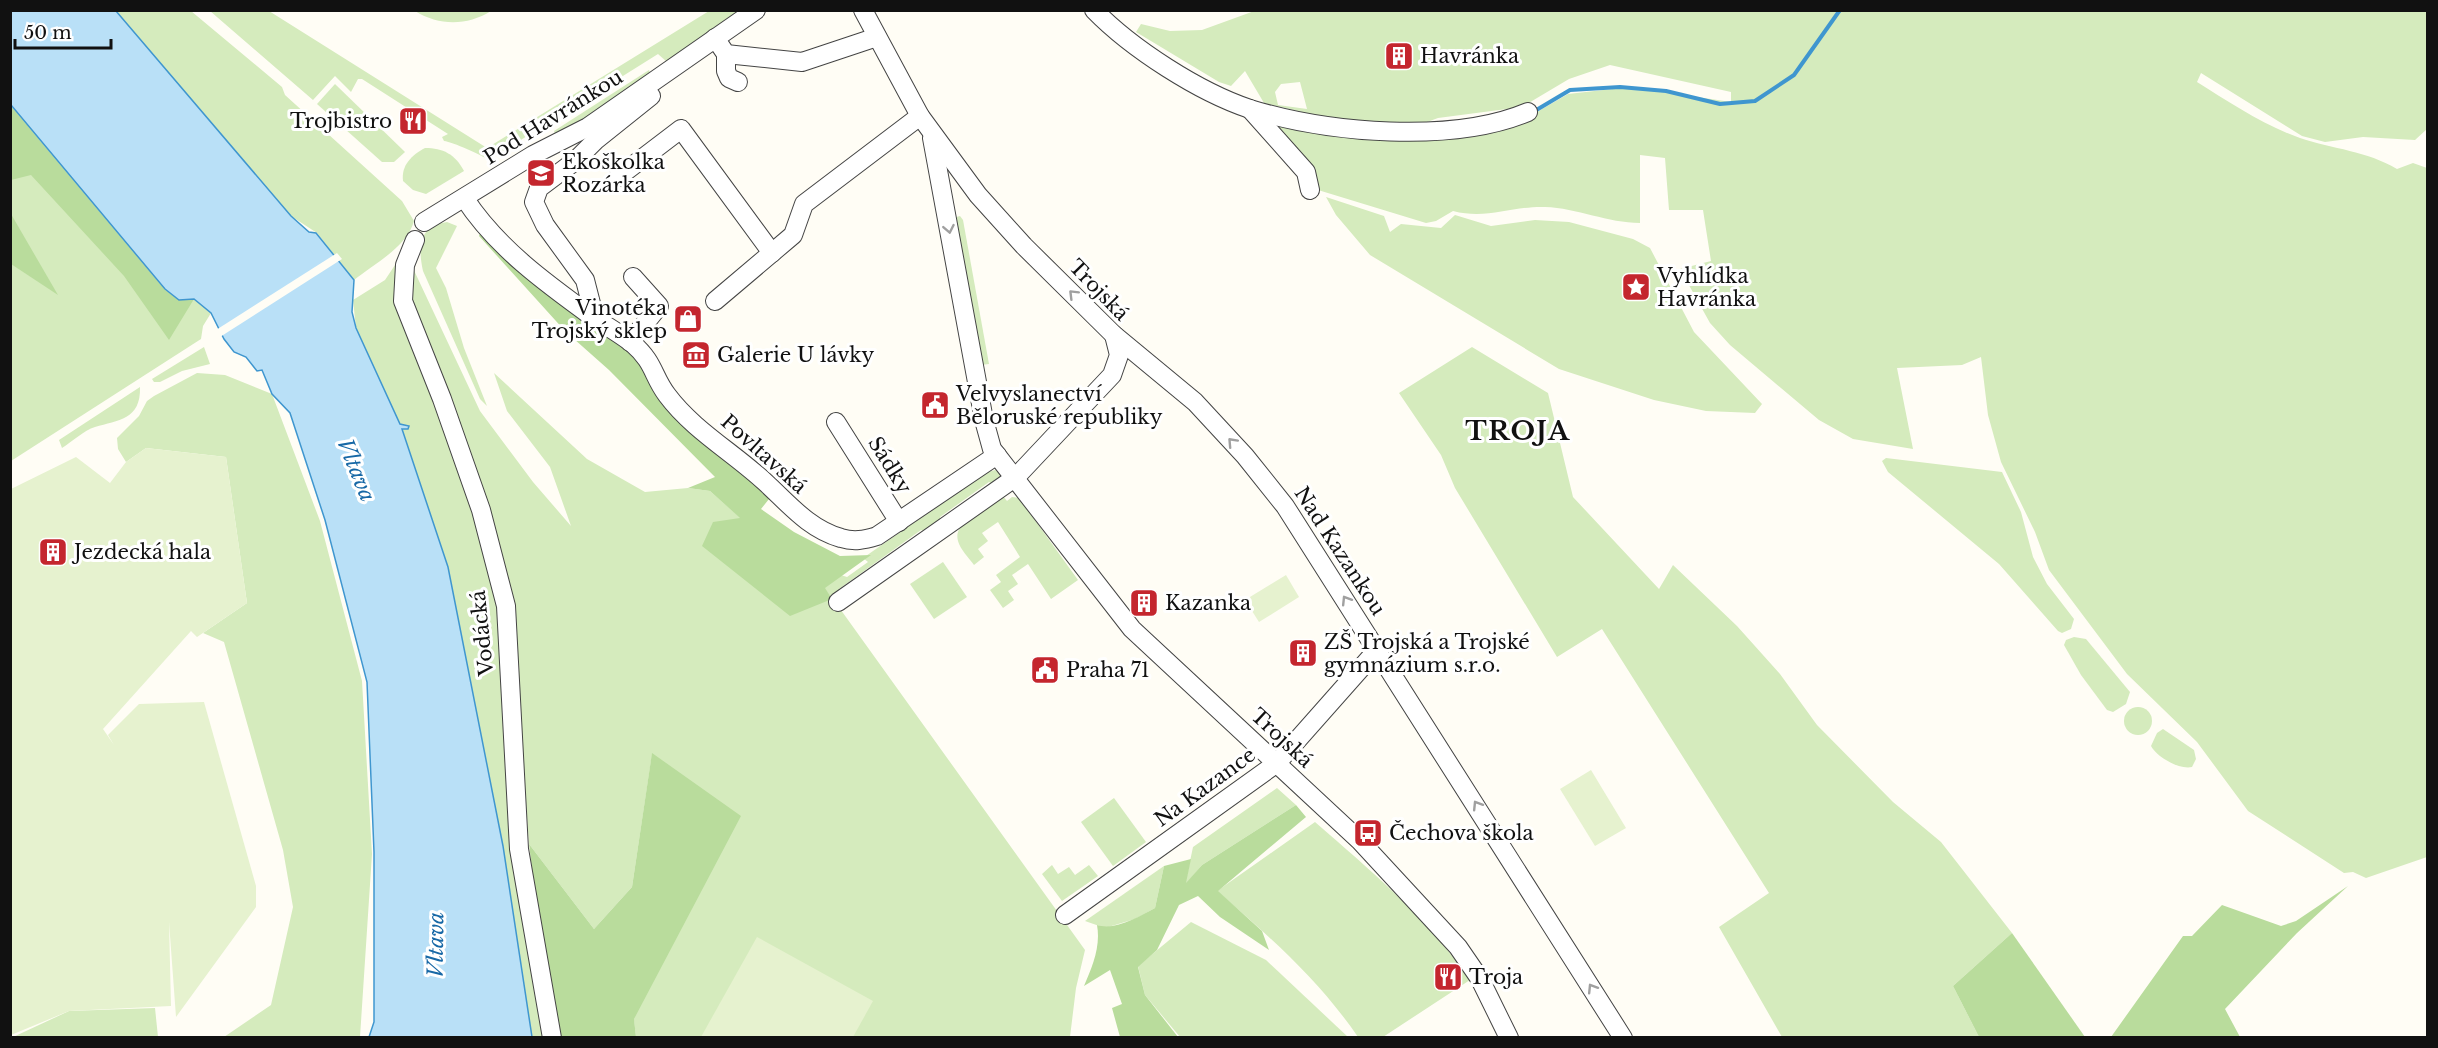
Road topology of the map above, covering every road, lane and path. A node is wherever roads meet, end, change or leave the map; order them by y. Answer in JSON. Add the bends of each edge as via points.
{"nodes":[{"id":1,"x":756,"y":10,"type":"edge"},
{"id":2,"x":862,"y":10,"type":"edge"},
{"id":3,"x":1094,"y":10,"type":"edge"},
{"id":4,"x":877,"y":37,"type":"junction"},
{"id":5,"x":715,"y":38,"type":"junction"},
{"id":6,"x":726,"y":54,"type":"junction"},
{"id":7,"x":664,"y":74,"type":"junction"},
{"id":8,"x":738,"y":82,"type":"dead end"},
{"id":9,"x":1250,"y":109,"type":"junction"},
{"id":10,"x":1528,"y":112,"type":"dead end"},
{"id":11,"x":925,"y":123,"type":"junction"},
{"id":12,"x":618,"y":177,"type":"dead end"},
{"id":13,"x":1310,"y":190,"type":"dead end"},
{"id":14,"x":978,"y":195,"type":"junction"},
{"id":15,"x":465,"y":199,"type":"junction"},
{"id":16,"x":945,"y":202,"type":"junction"},
{"id":17,"x":424,"y":222,"type":"dead end"},
{"id":18,"x":415,"y":240,"type":"dead end"},
{"id":19,"x":772,"y":253,"type":"junction"},
{"id":20,"x":633,"y":277,"type":"dead end"},
{"id":21,"x":715,"y":301,"type":"dead end"},
{"id":22,"x":596,"y":319,"type":"junction"},
{"id":23,"x":1114,"y":335,"type":"junction"},
{"id":24,"x":630,"y":342,"type":"junction"},
{"id":25,"x":836,"y":422,"type":"dead end"},
{"id":26,"x":998,"y":455,"type":"junction"},
{"id":27,"x":1016,"y":477,"type":"junction"},
{"id":28,"x":899,"y":522,"type":"junction"},
{"id":29,"x":838,"y":602,"type":"dead end"},
{"id":30,"x":1377,"y":650,"type":"junction"},
{"id":31,"x":1277,"y":763,"type":"junction"},
{"id":32,"x":1065,"y":915,"type":"dead end"},
{"id":33,"x":552,"y":1038,"type":"edge"},
{"id":34,"x":1509,"y":1038,"type":"edge"},
{"id":35,"x":1623,"y":1038,"type":"edge"}],
"edges":[{"from":1,"to":5,"type":"street","name":"Pod Havránkou"},
{"from":2,"to":4,"type":"street","name":"Trojská"},
{"from":3,"to":9,"type":"street","via":[[1129,44],[1187,79]]},
{"from":4,"to":6,"type":"street","via":[[802,63]]},
{"from":4,"to":11,"type":"street","name":"Trojská"},
{"from":5,"to":6,"type":"street"},
{"from":5,"to":7,"type":"street","name":"Pod Havránkou"},
{"from":6,"to":8,"type":"street","via":[[726,71],[729,78]]},
{"from":7,"to":15,"type":"street","name":"Pod Havránkou","via":[[588,127],[533,155]]},
{"from":7,"to":22,"type":"street","name":"Pod Havránkou","via":[[651,96],[539,188],[534,202],[545,225],[585,280]]},
{"from":9,"to":10,"type":"street","via":[[1345,130],[1439,131],[1512,119]]},
{"from":9,"to":13,"type":"street","via":[[1306,172]]},
{"from":11,"to":14,"type":"street","name":"Trojská"},
{"from":11,"to":16,"type":"street","name":"Trojská"},
{"from":11,"to":19,"type":"street","via":[[804,204],[793,235]]},
{"from":12,"to":19,"type":"street","via":[[681,129]]},
{"from":14,"to":16,"type":"street","via":[[959,189]]},
{"from":23,"to":14,"type":"street","name":"Trojská","one_way":true},
{"from":15,"to":17,"type":"street"},
{"from":15,"to":22,"type":"street","name":"Povltavská","via":[[514,256]]},
{"from":16,"to":26,"type":"street","name":"Trojská","one_way":true,"via":[[988,441]]},
{"from":18,"to":33,"type":"street","name":"Vodácká","via":[[405,264],[403,302],[481,510],[506,606],[519,849]]},
{"from":19,"to":21,"type":"street"},
{"from":20,"to":24,"type":"street","via":[[659,306]]},
{"from":22,"to":24,"type":"street","name":"Povltavská"},
{"from":23,"to":27,"type":"street","name":"Trojská","via":[[1119,355],[1112,375]]},
{"from":30,"to":23,"type":"street","name":"Nad Kazankou","one_way":true,"via":[[1285,506],[1245,456],[1194,402]]},
{"from":24,"to":28,"type":"street","name":"Povltavská","via":[[650,360],[667,395],[727,453],[818,528],[860,541]]},
{"from":25,"to":28,"type":"street","name":"Sádky"},
{"from":26,"to":27,"type":"street","name":"Trojská"},
{"from":26,"to":28,"type":"street","name":"Sádky"},
{"from":27,"to":29,"type":"street"},
{"from":27,"to":31,"type":"street","name":"Trojská","via":[[1132,629]]},
{"from":30,"to":31,"type":"street","name":"Na Kazance"},
{"from":35,"to":30,"type":"street","name":"Nad Kazankou","one_way":true},
{"from":31,"to":32,"type":"street","name":"Na Kazance"},
{"from":31,"to":34,"type":"street","name":"Trojská","via":[[1360,841],[1458,946],[1480,979]]}]}
